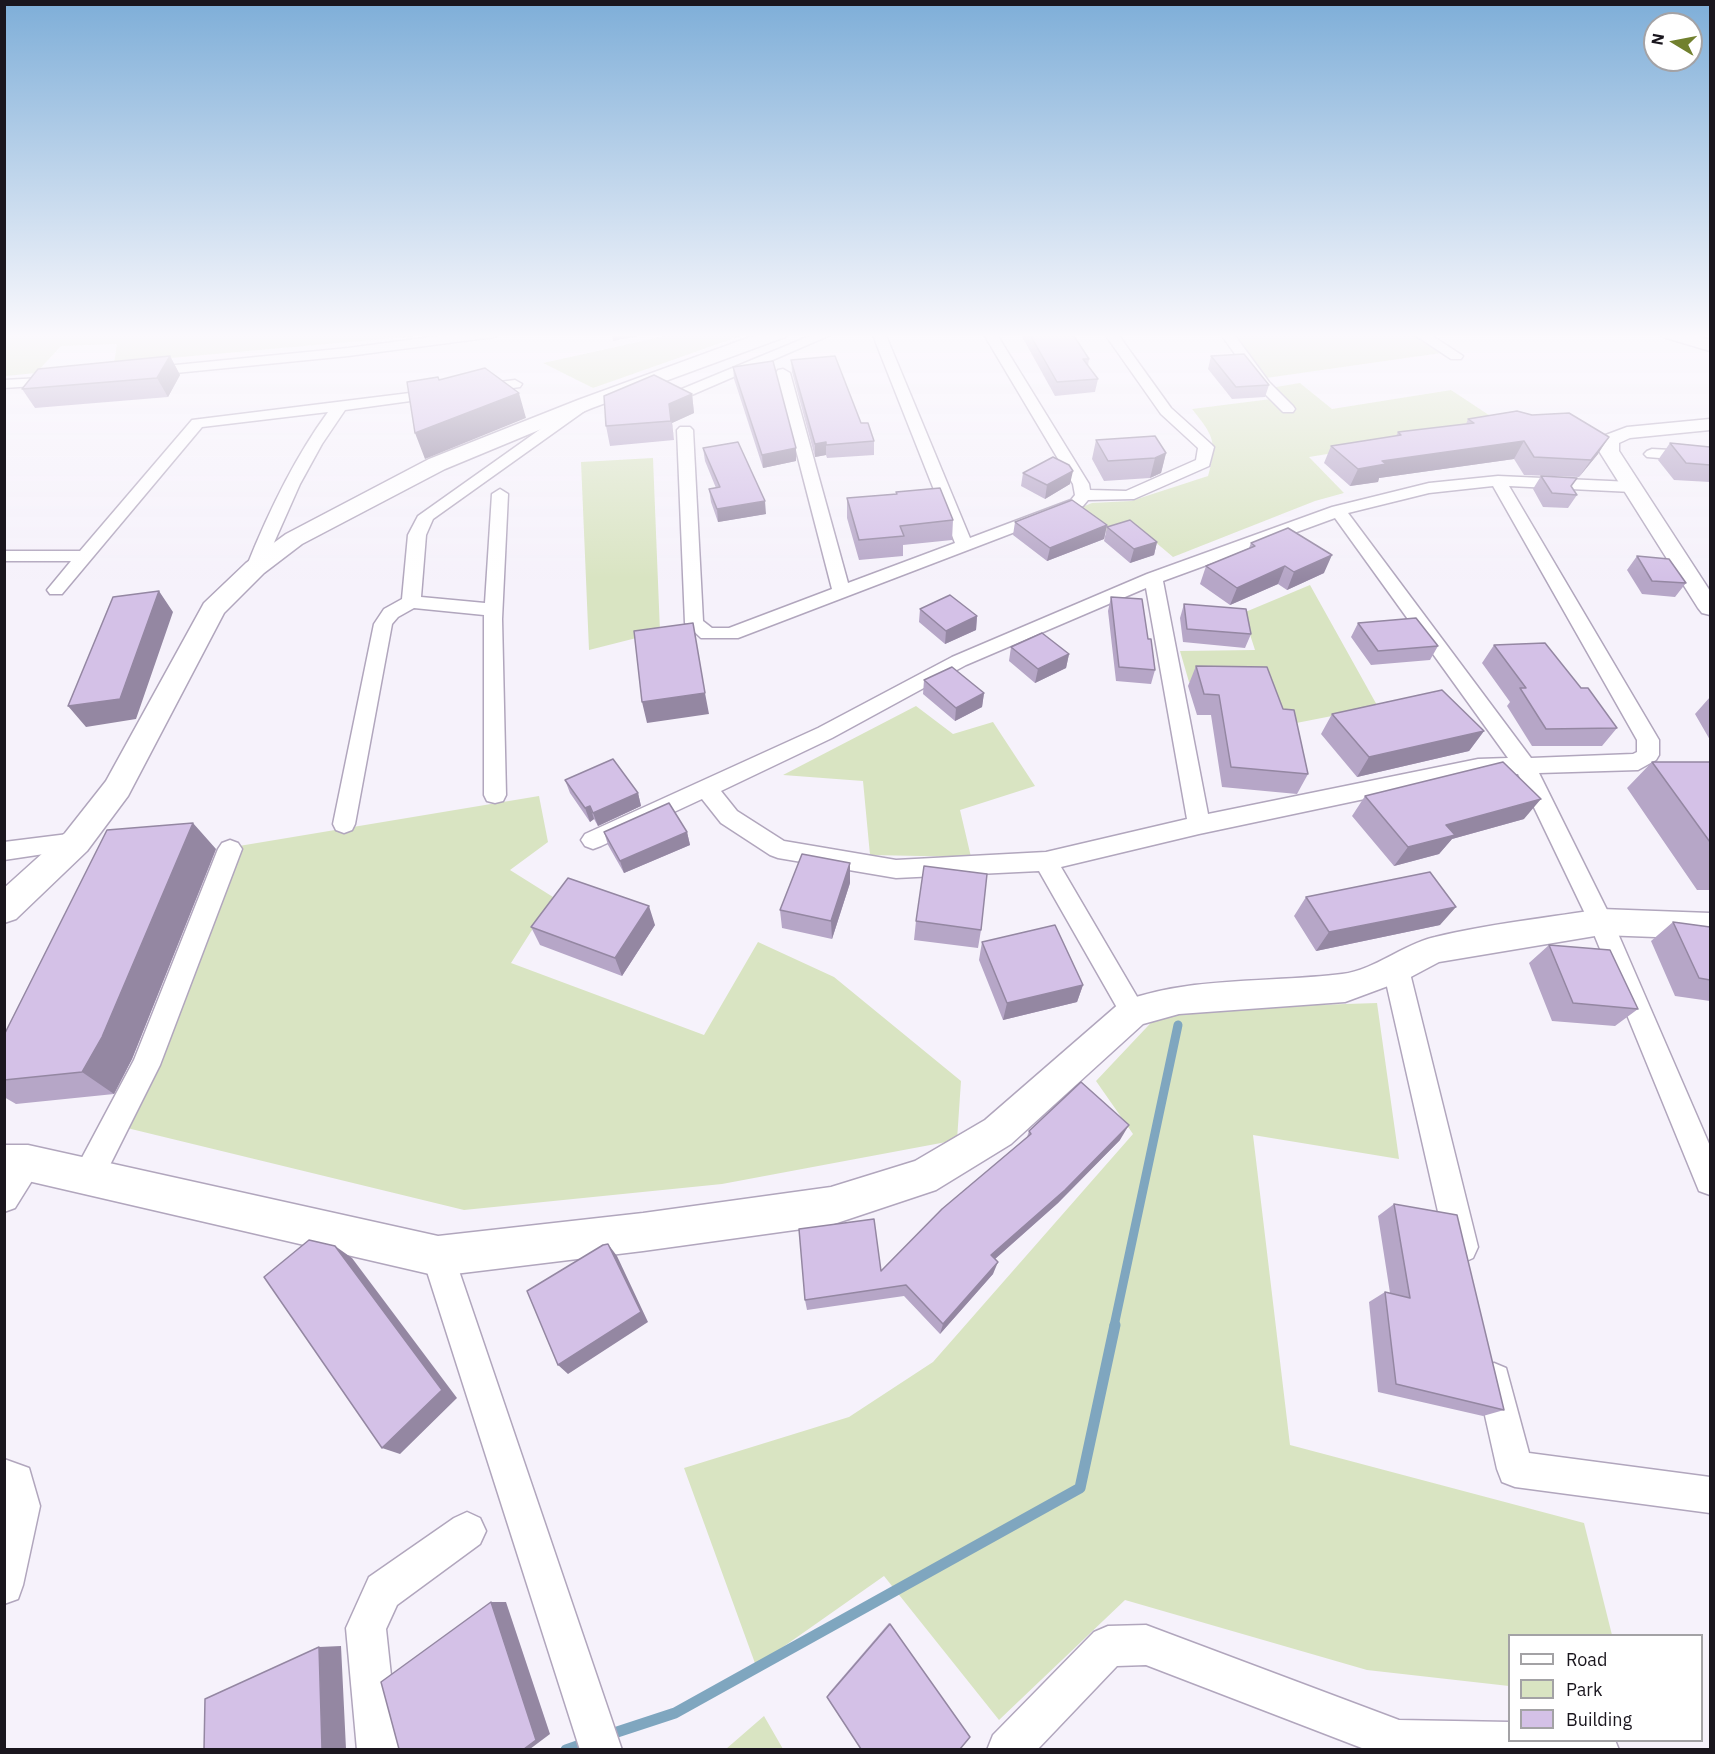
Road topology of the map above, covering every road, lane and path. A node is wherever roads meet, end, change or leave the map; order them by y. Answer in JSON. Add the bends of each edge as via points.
{"nodes":[{"id":1,"x":266,"y":415,"type":"edge"},
{"id":2,"x":333,"y":415,"type":"edge"},
{"id":3,"x":558,"y":415,"type":"edge"},
{"id":4,"x":570,"y":415,"type":"edge"},
{"id":5,"x":794,"y":415,"type":"edge"},
{"id":6,"x":911,"y":415,"type":"edge"},
{"id":7,"x":1039,"y":415,"type":"edge"},
{"id":8,"x":1170,"y":415,"type":"edge"},
{"id":9,"x":1710,"y":425,"type":"edge"},
{"id":10,"x":685,"y":430,"type":"dead end"},
{"id":11,"x":1652,"y":454,"type":"dead end"},
{"id":12,"x":1710,"y":457,"type":"edge"},
{"id":13,"x":1498,"y":481,"type":"junction"},
{"id":14,"x":1632,"y":487,"type":"junction"},
{"id":15,"x":500,"y":494,"type":"dead end"},
{"id":16,"x":1083,"y":495,"type":"junction"},
{"id":17,"x":1338,"y":511,"type":"junction"},
{"id":18,"x":964,"y":545,"type":"junction"},
{"id":19,"x":4,"y":556,"type":"edge"},
{"id":20,"x":86,"y":556,"type":"junction"},
{"id":21,"x":255,"y":568,"type":"junction"},
{"id":22,"x":1153,"y":578,"type":"junction"},
{"id":23,"x":56,"y":590,"type":"dead end"},
{"id":24,"x":842,"y":593,"type":"junction"},
{"id":25,"x":411,"y":602,"type":"junction"},
{"id":26,"x":1710,"y":608,"type":"edge"},
{"id":27,"x":493,"y":610,"type":"junction"},
{"id":28,"x":1524,"y":764,"type":"junction"},
{"id":29,"x":706,"y":788,"type":"junction"},
{"id":30,"x":495,"y":795,"type":"dead end"},
{"id":31,"x":344,"y":824,"type":"dead end"},
{"id":32,"x":1199,"y":825,"type":"junction"},
{"id":33,"x":593,"y":840,"type":"dead end"},
{"id":34,"x":76,"y":842,"type":"junction"},
{"id":35,"x":230,"y":849,"type":"dead end"},
{"id":36,"x":4,"y":851,"type":"edge"},
{"id":37,"x":1046,"y":861,"type":"junction"},
{"id":38,"x":4,"y":909,"type":"edge"},
{"id":39,"x":1601,"y":921,"type":"junction"},
{"id":40,"x":1710,"y":926,"type":"edge"},
{"id":41,"x":1396,"y":969,"type":"junction"},
{"id":42,"x":1133,"y":1012,"type":"junction"},
{"id":43,"x":16,"y":1163,"type":"edge"},
{"id":44,"x":88,"y":1177,"type":"junction"},
{"id":45,"x":1710,"y":1180,"type":"edge"},
{"id":46,"x":4,"y":1197,"type":"edge"},
{"id":47,"x":438,"y":1256,"type":"junction"},
{"id":48,"x":1468,"y":1271,"type":"edge"},
{"id":49,"x":1487,"y":1353,"type":"edge"},
{"id":50,"x":4,"y":1477,"type":"edge"},
{"id":51,"x":1710,"y":1495,"type":"edge"},
{"id":52,"x":467,"y":1531,"type":"dead end"},
{"id":53,"x":4,"y":1585,"type":"edge"},
{"id":54,"x":1396,"y":1745,"type":"edge"},
{"id":55,"x":1574,"y":1748,"type":"edge"},
{"id":56,"x":378,"y":1749,"type":"edge"},
{"id":57,"x":601,"y":1749,"type":"edge"},
{"id":58,"x":1008,"y":1749,"type":"edge"}],
"edges":[{"from":1,"to":20,"type":"street","via":[[197,423]]},
{"from":2,"to":21,"type":"street","via":[[277,510]]},
{"from":3,"to":21,"type":"main road","via":[[437,464],[294,539]]},
{"from":4,"to":25,"type":"street","via":[[426,516],[417,535]]},
{"from":5,"to":24,"type":"street"},
{"from":6,"to":18,"type":"street"},
{"from":7,"to":16,"type":"street","via":[[1081,484]]},
{"from":8,"to":16,"type":"street","via":[[1206,447],[1203,463],[1128,496]]},
{"from":9,"to":14,"type":"street","via":[[1627,433],[1610,440],[1609,451]]},
{"from":10,"to":24,"type":"street","via":[[694,623],[708,634],[731,634]]},
{"from":11,"to":12,"type":"street"},
{"from":13,"to":14,"type":"street"},
{"from":13,"to":17,"type":"street","via":[[1429,488]]},
{"from":13,"to":28,"type":"street","via":[[1648,740],[1648,755],[1638,762]]},
{"from":14,"to":26,"type":"street"},
{"from":15,"to":27,"type":"street"},
{"from":16,"to":18,"type":"street","via":[[1077,503]]},
{"from":17,"to":22,"type":"street"},
{"from":17,"to":28,"type":"street"},
{"from":18,"to":24,"type":"street"},
{"from":19,"to":20,"type":"street"},
{"from":20,"to":23,"type":"street"},
{"from":21,"to":34,"type":"main road","via":[[213,609],[117,789]]},
{"from":22,"to":29,"type":"street","via":[[959,661],[825,733]]},
{"from":22,"to":32,"type":"street"},
{"from":25,"to":27,"type":"street"},
{"from":25,"to":31,"type":"street","via":[[391,613],[383,624]]},
{"from":27,"to":30,"type":"street"},
{"from":28,"to":32,"type":"street","via":[[1478,767]]},
{"from":28,"to":39,"type":"street"},
{"from":29,"to":33,"type":"street"},
{"from":29,"to":37,"type":"street","via":[[729,817],[778,849],[896,869]]},
{"from":32,"to":37,"type":"street"},
{"from":34,"to":36,"type":"street"},
{"from":34,"to":38,"type":"main road"},
{"from":35,"to":44,"type":"street","via":[[146,1065]]},
{"from":37,"to":42,"type":"street"},
{"from":39,"to":40,"type":"street"},
{"from":39,"to":41,"type":"street","via":[[1434,950]]},
{"from":39,"to":45,"type":"street"},
{"from":41,"to":42,"type":"street","via":[[1344,988],[1179,1000]]},
{"from":41,"to":48,"type":"street"},
{"from":42,"to":47,"type":"street","via":[[998,1132],[923,1178],[831,1206]]},
{"from":43,"to":44,"type":"street"},
{"from":43,"to":46,"type":"street"},
{"from":44,"to":47,"type":"street"},
{"from":47,"to":57,"type":"street"},
{"from":49,"to":51,"type":"street","via":[[1515,1469]]},
{"from":50,"to":53,"type":"street","via":[[16,1481],[22,1506]]},
{"from":52,"to":56,"type":"street","via":[[383,1591],[366,1628]]},
{"from":54,"to":55,"type":"street"},
{"from":54,"to":58,"type":"street","via":[[1146,1645],[1108,1646]]}]}
